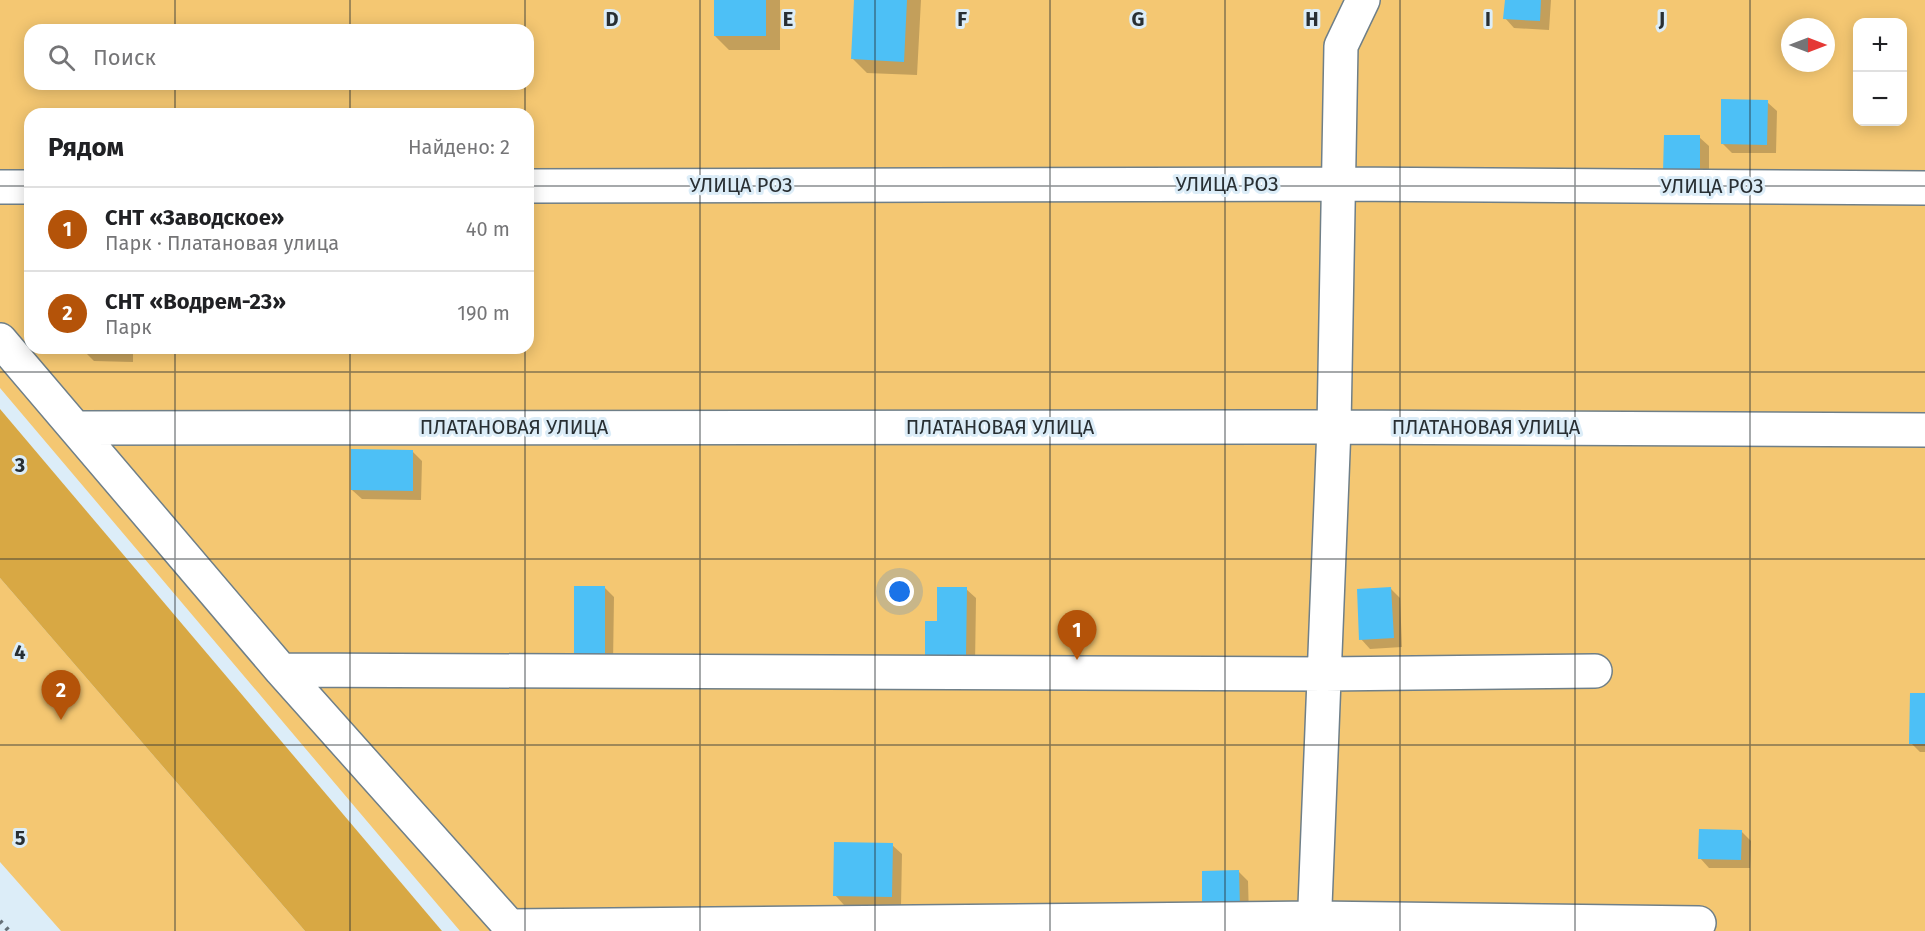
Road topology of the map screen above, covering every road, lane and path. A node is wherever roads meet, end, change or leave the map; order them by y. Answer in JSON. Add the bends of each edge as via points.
{"nodes":[{"id":1,"x":1363,"y":0,"type":"edge"},
{"id":2,"x":1338,"y":184,"type":"junction"},
{"id":3,"x":534,"y":186,"type":"edge"},
{"id":4,"x":0,"y":187,"type":"edge"},
{"id":5,"x":24,"y":187,"type":"edge"},
{"id":6,"x":1925,"y":188,"type":"edge"},
{"id":7,"x":0,"y":340,"type":"edge"},
{"id":8,"x":1335,"y":427,"type":"junction"},
{"id":9,"x":75,"y":428,"type":"junction"},
{"id":10,"x":1925,"y":430,"type":"edge"},
{"id":11,"x":281,"y":670,"type":"junction"},
{"id":12,"x":1595,"y":671,"type":"dead end"},
{"id":13,"x":1325,"y":674,"type":"junction"},
{"id":14,"x":1699,"y":923,"type":"dead end"},
{"id":15,"x":1315,"y":925,"type":"edge"},
{"id":16,"x":512,"y":928,"type":"edge"}],
"edges":[{"from":1,"to":2,"type":"street","via":[[1341,46]]},
{"from":2,"to":3,"type":"street","name":"УЛИЦА РОЗ"},
{"from":2,"to":6,"type":"street","name":"УЛИЦА РОЗ"},
{"from":2,"to":8,"type":"street"},
{"from":4,"to":5,"type":"street"},
{"from":7,"to":9,"type":"street"},
{"from":8,"to":9,"type":"street","name":"ПЛАТАНОВАЯ УЛИЦА"},
{"from":8,"to":10,"type":"street","name":"ПЛАТАНОВАЯ УЛИЦА"},
{"from":8,"to":13,"type":"street"},
{"from":9,"to":11,"type":"street"},
{"from":11,"to":13,"type":"street"},
{"from":11,"to":16,"type":"street"},
{"from":12,"to":13,"type":"street"},
{"from":13,"to":15,"type":"street"},
{"from":14,"to":15,"type":"street"},
{"from":15,"to":16,"type":"street"}]}
